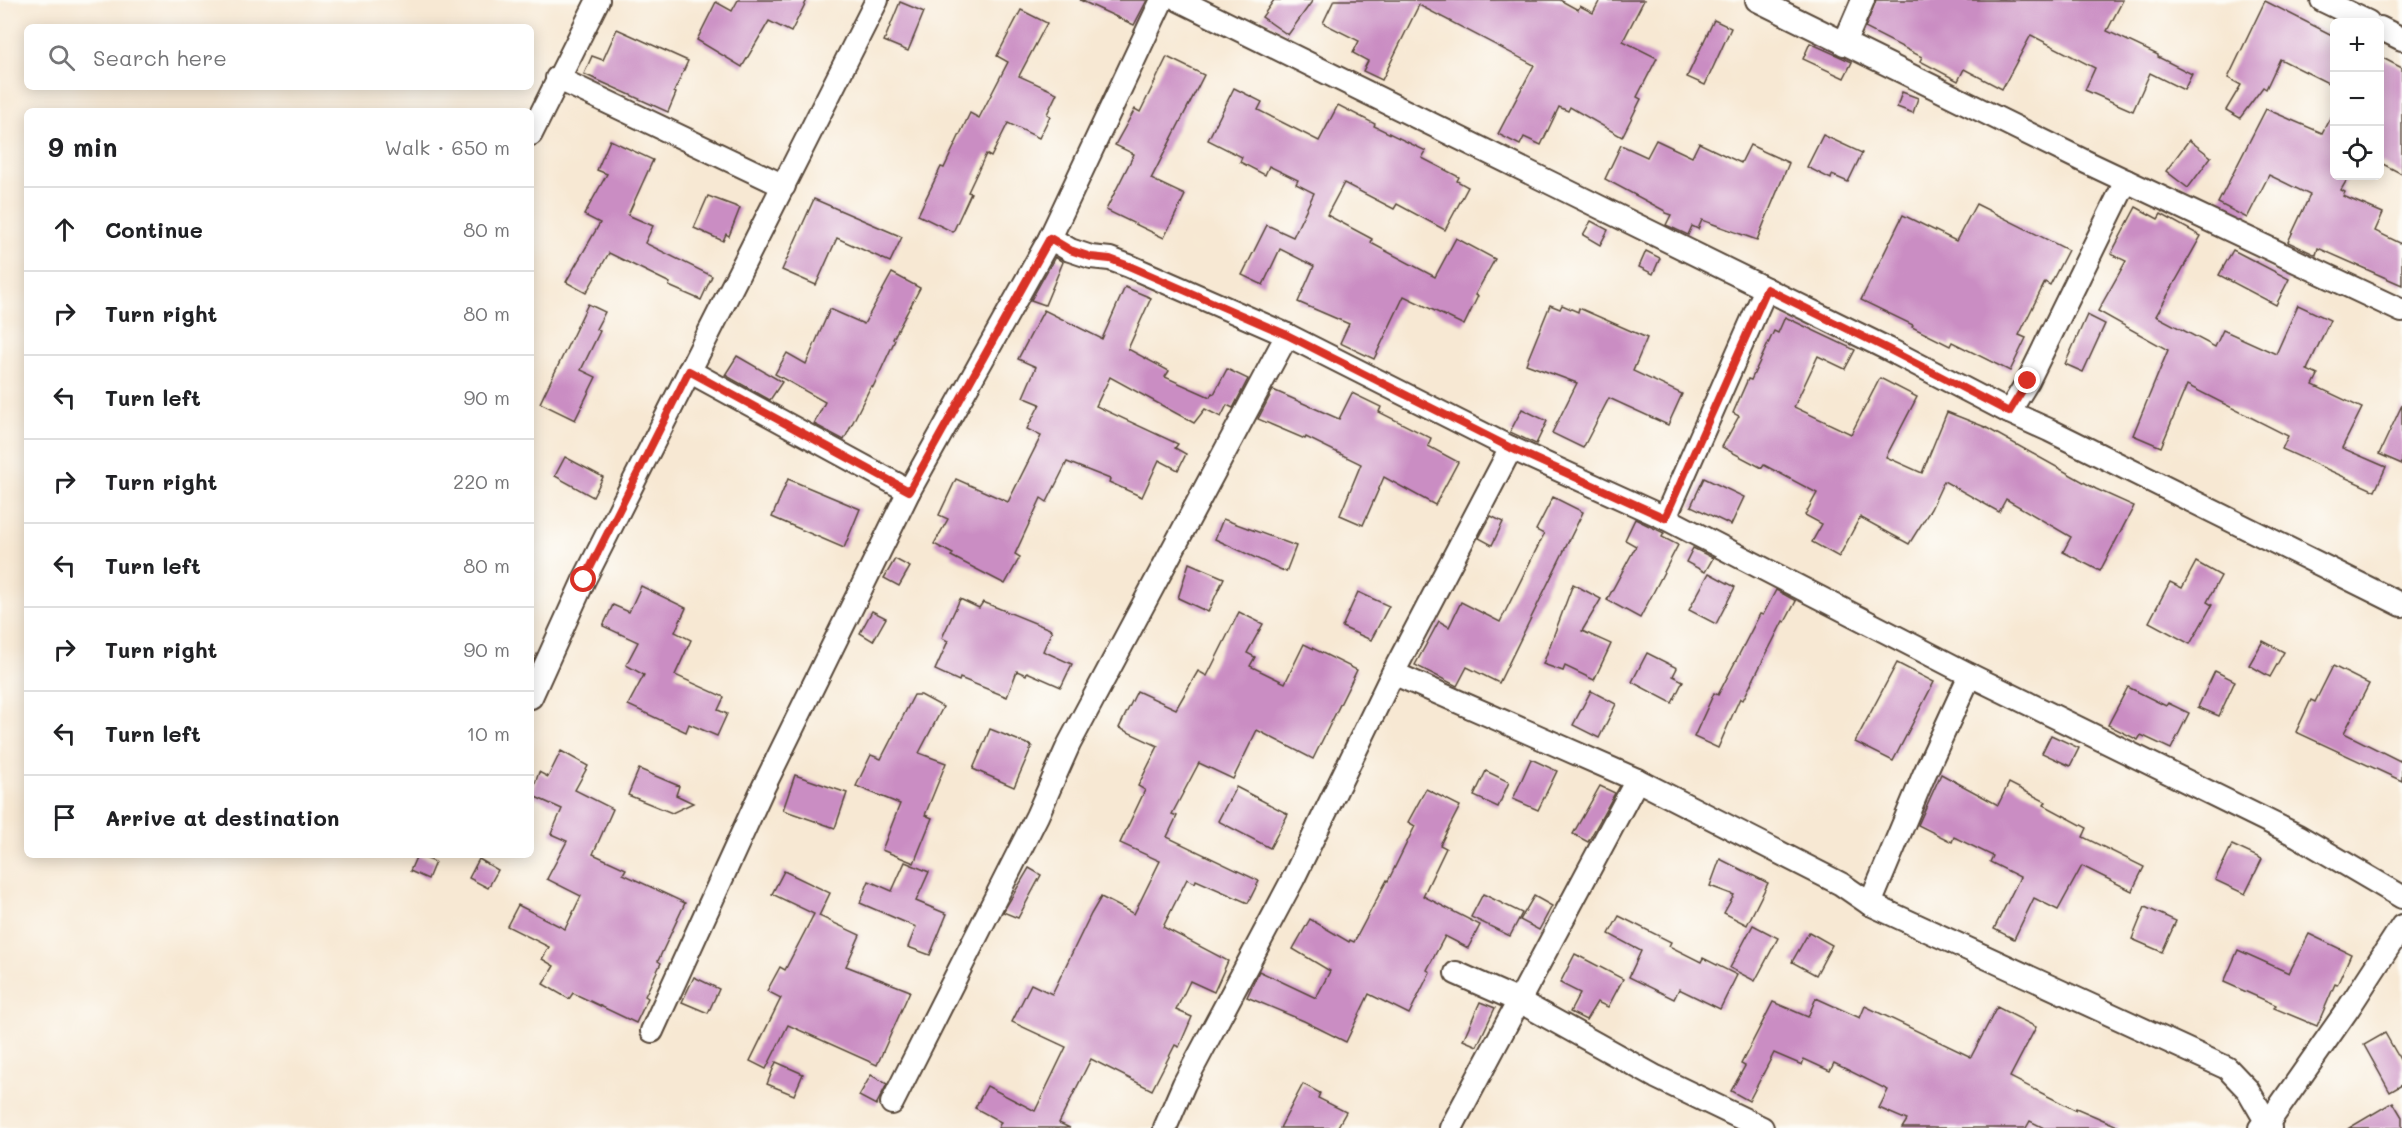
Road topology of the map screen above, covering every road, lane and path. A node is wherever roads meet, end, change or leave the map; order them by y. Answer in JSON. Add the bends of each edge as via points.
{"nodes":[{"id":1,"x":598,"y":0,"type":"edge"},
{"id":2,"x":877,"y":0,"type":"edge"},
{"id":3,"x":1162,"y":0,"type":"edge"},
{"id":4,"x":1179,"y":0,"type":"edge"},
{"id":5,"x":1757,"y":0,"type":"edge"},
{"id":6,"x":1863,"y":0,"type":"edge"},
{"id":7,"x":2322,"y":0,"type":"edge"},
{"id":8,"x":2360,"y":18,"type":"edge"},
{"id":9,"x":2384,"y":30,"type":"edge"},
{"id":10,"x":2402,"y":39,"type":"edge"},
{"id":11,"x":1844,"y":44,"type":"junction"},
{"id":12,"x":557,"y":78,"type":"junction"},
{"id":13,"x":534,"y":128,"type":"edge"},
{"id":14,"x":2126,"y":181,"type":"junction"},
{"id":15,"x":784,"y":186,"type":"junction"},
{"id":16,"x":1050,"y":238,"type":"junction"},
{"id":17,"x":1767,"y":289,"type":"junction"},
{"id":18,"x":2402,"y":311,"type":"edge"},
{"id":19,"x":1287,"y":335,"type":"junction"},
{"id":20,"x":689,"y":371,"type":"junction"},
{"id":21,"x":2009,"y":412,"type":"junction"},
{"id":22,"x":1511,"y":448,"type":"junction"},
{"id":23,"x":909,"y":491,"type":"junction"},
{"id":24,"x":1665,"y":518,"type":"junction"},
{"id":25,"x":2402,"y":605,"type":"edge"},
{"id":26,"x":1393,"y":673,"type":"junction"},
{"id":27,"x":1970,"y":675,"type":"junction"},
{"id":28,"x":534,"y":691,"type":"edge"},
{"id":29,"x":1637,"y":780,"type":"junction"},
{"id":30,"x":2402,"y":897,"type":"edge"},
{"id":31,"x":1870,"y":904,"type":"junction"},
{"id":32,"x":2402,"y":926,"type":"edge"},
{"id":33,"x":1456,"y":973,"type":"dead end"},
{"id":34,"x":1519,"y":1001,"type":"junction"},
{"id":35,"x":652,"y":1031,"type":"dead end"},
{"id":36,"x":892,"y":1103,"type":"dead end"},
{"id":37,"x":2266,"y":1126,"type":"edge"},
{"id":38,"x":1165,"y":1128,"type":"edge"},
{"id":39,"x":1451,"y":1128,"type":"edge"},
{"id":40,"x":1762,"y":1128,"type":"edge"}],
"edges":[{"from":1,"to":12,"type":"street"},
{"from":2,"to":15,"type":"street"},
{"from":3,"to":16,"type":"street"},
{"from":4,"to":17,"type":"street"},
{"from":5,"to":11,"type":"street"},
{"from":6,"to":11,"type":"street"},
{"from":7,"to":8,"type":"street"},
{"from":9,"to":10,"type":"street"},
{"from":11,"to":14,"type":"street"},
{"from":12,"to":13,"type":"street"},
{"from":12,"to":15,"type":"street"},
{"from":14,"to":18,"type":"street"},
{"from":14,"to":21,"type":"street"},
{"from":15,"to":20,"type":"street"},
{"from":16,"to":19,"type":"street","via":[[1070,250],[1129,266]]},
{"from":16,"to":23,"type":"street"},
{"from":17,"to":21,"type":"street"},
{"from":17,"to":24,"type":"street"},
{"from":19,"to":22,"type":"street"},
{"from":19,"to":36,"type":"street","via":[[1074,734],[1037,816]]},
{"from":20,"to":23,"type":"street"},
{"from":20,"to":28,"type":"street","via":[[584,580]]},
{"from":21,"to":25,"type":"street"},
{"from":22,"to":24,"type":"street"},
{"from":22,"to":26,"type":"street"},
{"from":23,"to":35,"type":"street","via":[[763,788]]},
{"from":24,"to":27,"type":"street"},
{"from":26,"to":29,"type":"street"},
{"from":26,"to":38,"type":"street"},
{"from":27,"to":30,"type":"street","via":[[2298,836]]},
{"from":27,"to":31,"type":"street"},
{"from":29,"to":31,"type":"street","via":[[1841,884]]},
{"from":29,"to":34,"type":"street"},
{"from":31,"to":37,"type":"street","via":[[2227,1068],[2248,1090]]},
{"from":32,"to":37,"type":"street"},
{"from":33,"to":34,"type":"street"},
{"from":34,"to":39,"type":"street"},
{"from":34,"to":40,"type":"street","via":[[1656,1077]]}]}
